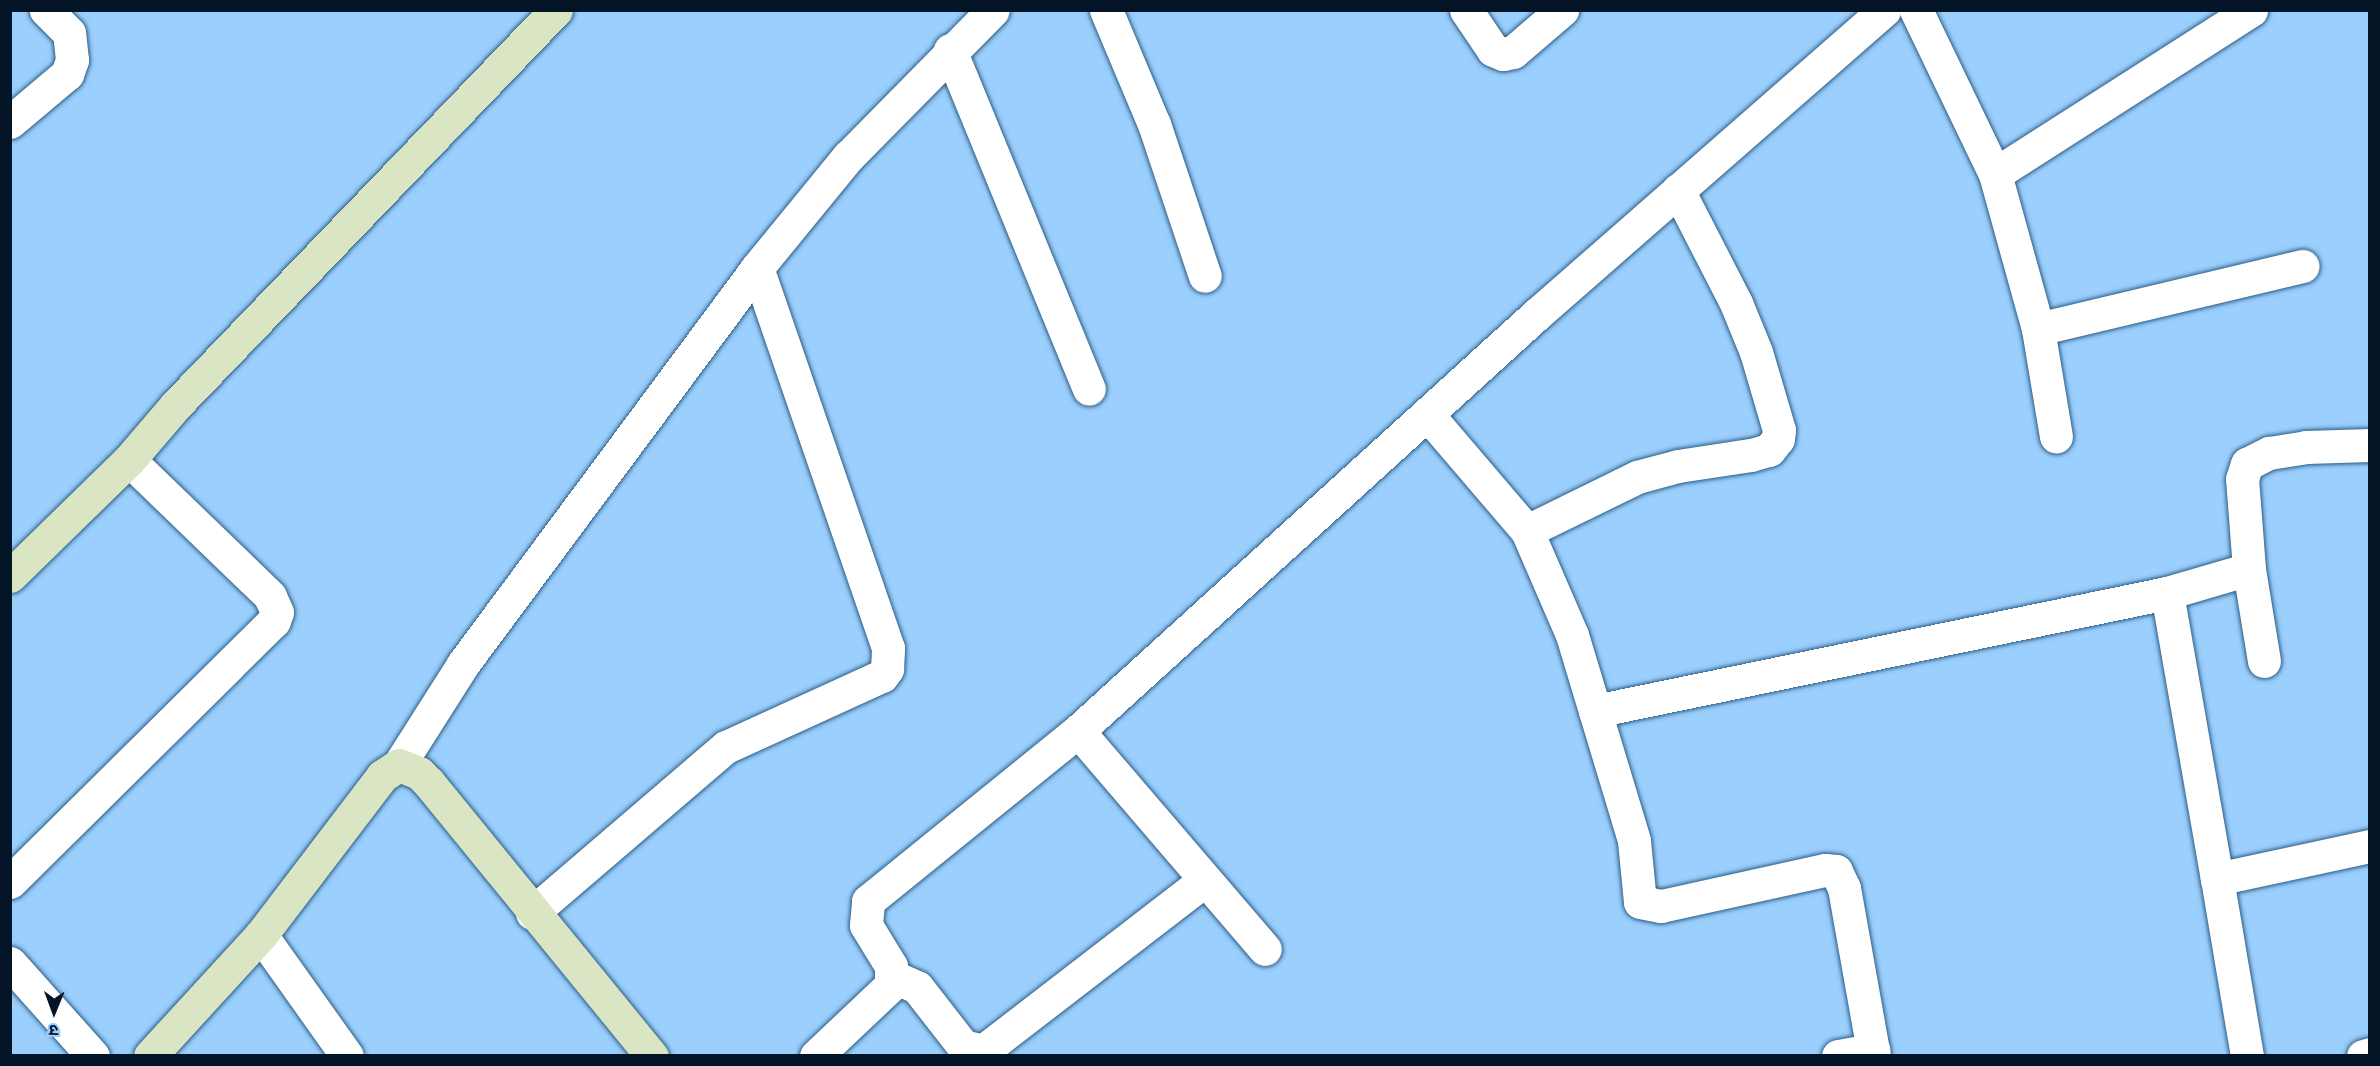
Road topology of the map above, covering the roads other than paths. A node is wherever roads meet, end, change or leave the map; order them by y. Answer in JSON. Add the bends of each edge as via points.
{"nodes":[{"id":1,"x":46,"y":10,"type":"edge"},
{"id":2,"x":556,"y":10,"type":"edge"},
{"id":3,"x":993,"y":10,"type":"edge"},
{"id":4,"x":1106,"y":10,"type":"edge"},
{"id":5,"x":1466,"y":10,"type":"edge"},
{"id":6,"x":1562,"y":10,"type":"edge"},
{"id":7,"x":1884,"y":10,"type":"edge"},
{"id":8,"x":1916,"y":10,"type":"edge"},
{"id":9,"x":2251,"y":10,"type":"edge"},
{"id":10,"x":950,"y":50,"type":"junction"},
{"id":11,"x":10,"y":122,"type":"edge"},
{"id":12,"x":1995,"y":174,"type":"junction"},
{"id":13,"x":1678,"y":190,"type":"junction"},
{"id":14,"x":2303,"y":266,"type":"dead end"},
{"id":15,"x":758,"y":268,"type":"junction"},
{"id":16,"x":1205,"y":276,"type":"dead end"},
{"id":17,"x":2038,"y":329,"type":"junction"},
{"id":18,"x":1089,"y":389,"type":"dead end"},
{"id":19,"x":1427,"y":414,"type":"junction"},
{"id":20,"x":2056,"y":437,"type":"dead end"},
{"id":21,"x":2370,"y":445,"type":"edge"},
{"id":22,"x":129,"y":460,"type":"junction"},
{"id":23,"x":1527,"y":531,"type":"junction"},
{"id":24,"x":2249,"y":569,"type":"junction"},
{"id":25,"x":10,"y":576,"type":"edge"},
{"id":26,"x":2166,"y":593,"type":"junction"},
{"id":27,"x":2264,"y":661,"type":"dead end"},
{"id":28,"x":1594,"y":711,"type":"junction"},
{"id":29,"x":1078,"y":731,"type":"junction"},
{"id":30,"x":399,"y":765,"type":"junction"},
{"id":31,"x":2370,"y":846,"type":"edge"},
{"id":32,"x":2217,"y":879,"type":"junction"},
{"id":33,"x":1205,"y":880,"type":"junction"},
{"id":34,"x":10,"y":882,"type":"edge"},
{"id":35,"x":532,"y":913,"type":"junction"},
{"id":36,"x":261,"y":935,"type":"junction"},
{"id":37,"x":1265,"y":949,"type":"dead end"},
{"id":38,"x":10,"y":963,"type":"edge"},
{"id":39,"x":892,"y":976,"type":"junction"},
{"id":40,"x":1873,"y":1053,"type":"edge"},
{"id":41,"x":2370,"y":1054,"type":"edge"},
{"id":42,"x":93,"y":1056,"type":"edge"},
{"id":43,"x":150,"y":1056,"type":"edge"},
{"id":44,"x":347,"y":1056,"type":"edge"},
{"id":45,"x":652,"y":1056,"type":"edge"},
{"id":46,"x":816,"y":1056,"type":"edge"},
{"id":47,"x":1838,"y":1056,"type":"edge"},
{"id":48,"x":2247,"y":1056,"type":"edge"},
{"id":49,"x":2362,"y":1056,"type":"edge"}],
"edges":[{"from":1,"to":11,"type":"street","via":[[69,33],[72,60],[67,74]]},
{"from":2,"to":22,"type":"street","via":[[177,405]]},
{"from":3,"to":10,"type":"street"},
{"from":4,"to":16,"type":"street","via":[[1154,124]]},
{"from":5,"to":6,"type":"street","via":[[1494,50],[1503,54],[1513,52]]},
{"from":7,"to":13,"type":"street"},
{"from":8,"to":12,"type":"street"},
{"from":9,"to":12,"type":"street"},
{"from":10,"to":15,"type":"street","via":[[848,157]]},
{"from":10,"to":18,"type":"street"},
{"from":12,"to":17,"type":"street"},
{"from":13,"to":19,"type":"street"},
{"from":13,"to":23,"type":"street","via":[[1744,322],[1779,430],[1778,440],[1769,450],[1751,455],[1678,466],[1637,477]]},
{"from":14,"to":17,"type":"street"},
{"from":15,"to":30,"type":"street","via":[[462,664]]},
{"from":15,"to":35,"type":"street","via":[[888,648],[887,669],[882,676],[726,747]]},
{"from":17,"to":20,"type":"street"},
{"from":19,"to":23,"type":"street"},
{"from":19,"to":29,"type":"street"},
{"from":21,"to":24,"type":"street","via":[[2306,447],[2269,453],[2247,464],[2242,479]]},
{"from":22,"to":25,"type":"street"},
{"from":22,"to":34,"type":"street","via":[[270,596],[277,612],[274,621]]},
{"from":23,"to":28,"type":"street","via":[[1572,634]]},
{"from":24,"to":26,"type":"street"},
{"from":24,"to":27,"type":"street"},
{"from":26,"to":28,"type":"street"},
{"from":26,"to":32,"type":"street"},
{"from":28,"to":40,"type":"street","via":[[1634,842],[1640,902],[1660,906],[1836,871],[1844,888]]},
{"from":29,"to":33,"type":"street"},
{"from":29,"to":39,"type":"street","via":[[868,901],[866,925],[891,966]]},
{"from":30,"to":35,"type":"street","via":[[429,783]]},
{"from":30,"to":36,"type":"street","via":[[382,776]]},
{"from":31,"to":32,"type":"street"},
{"from":32,"to":48,"type":"street"},
{"from":33,"to":37,"type":"street"},
{"from":33,"to":39,"type":"street","via":[[983,1051],[963,1046],[917,987]]},
{"from":35,"to":45,"type":"street"},
{"from":36,"to":43,"type":"street"},
{"from":36,"to":44,"type":"street"},
{"from":38,"to":42,"type":"street"},
{"from":39,"to":46,"type":"street","via":[[884,995]]},
{"from":40,"to":47,"type":"street"},
{"from":41,"to":49,"type":"street"}]}
